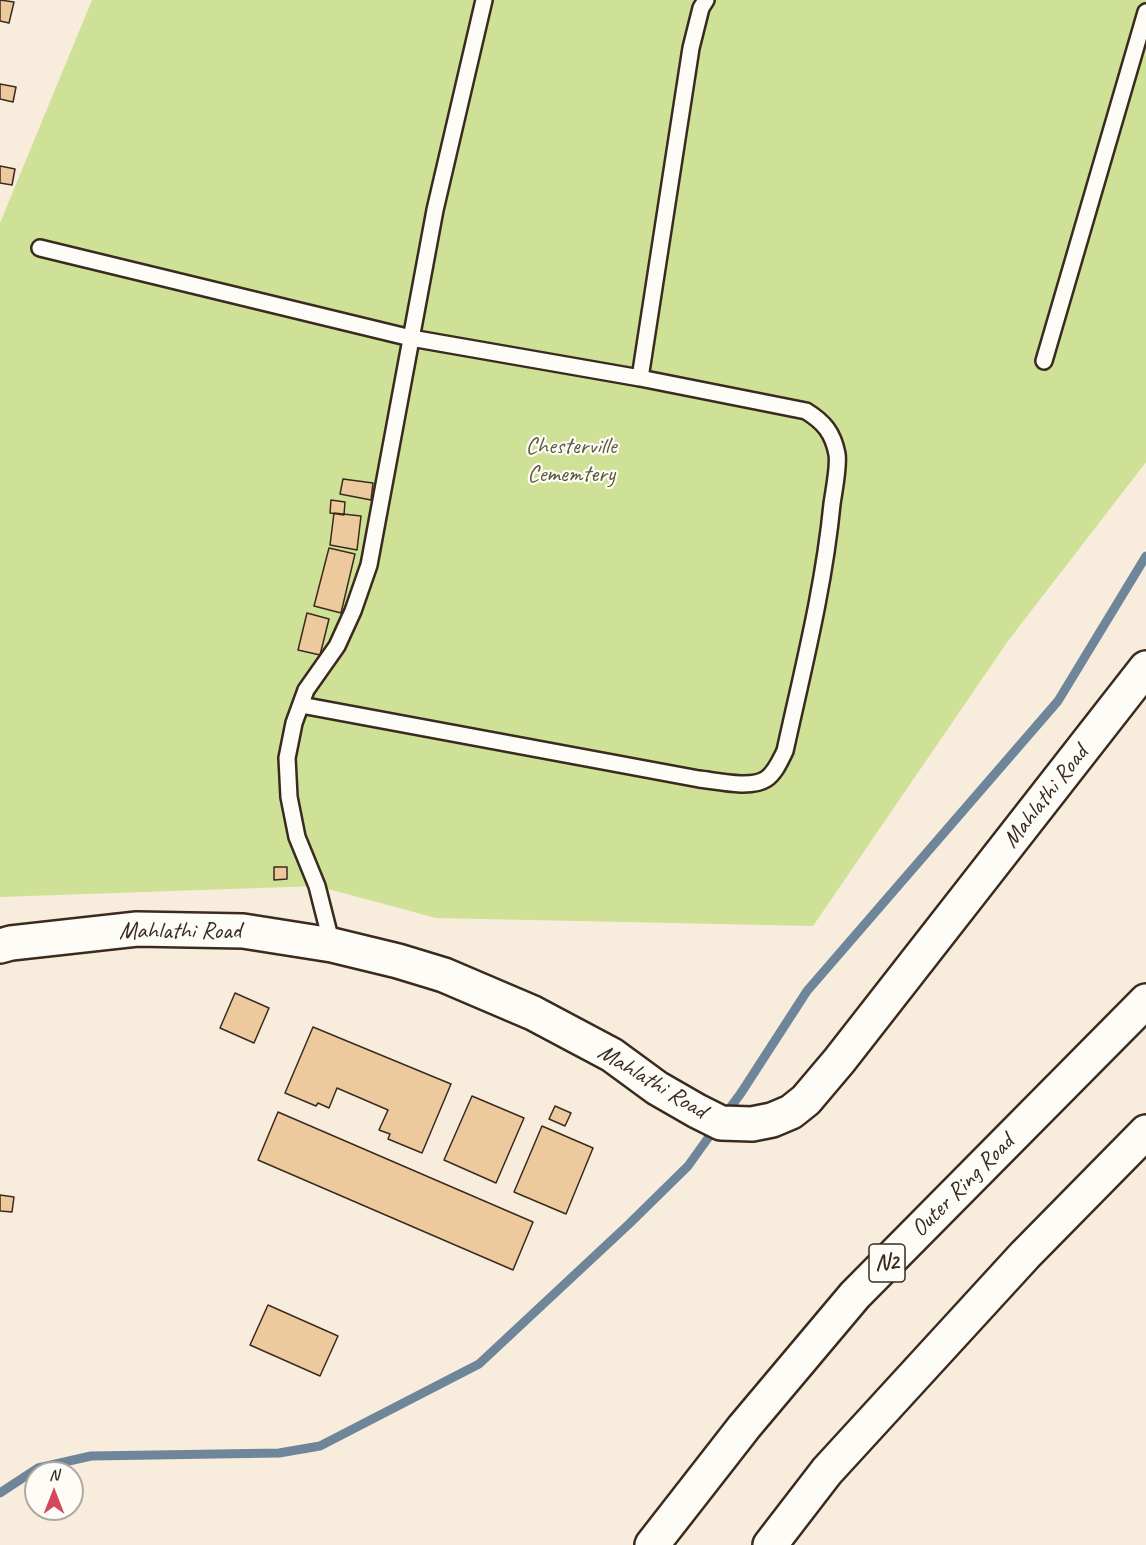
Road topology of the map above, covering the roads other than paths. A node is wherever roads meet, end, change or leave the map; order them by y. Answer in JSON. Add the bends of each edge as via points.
{"nodes":[{"id":1,"x":484,"y":0,"type":"edge"},
{"id":2,"x":706,"y":0,"type":"edge"},
{"id":3,"x":1146,"y":12,"type":"edge"},
{"id":4,"x":40,"y":248,"type":"dead end"},
{"id":5,"x":411,"y":338,"type":"junction"},
{"id":6,"x":1044,"y":361,"type":"dead end"},
{"id":7,"x":640,"y":378,"type":"junction"},
{"id":8,"x":1146,"y":668,"type":"edge"},
{"id":9,"x":301,"y":705,"type":"junction"},
{"id":10,"x":332,"y":945,"type":"junction"},
{"id":11,"x":0,"y":946,"type":"edge"},
{"id":12,"x":1146,"y":1001,"type":"edge"},
{"id":13,"x":1146,"y":1132,"type":"edge"},
{"id":14,"x":652,"y":1545,"type":"edge"},
{"id":15,"x":770,"y":1545,"type":"edge"}],
"edges":[{"from":1,"to":5,"type":"lane","via":[[435,210]]},
{"from":2,"to":7,"type":"lane","via":[[691,48]]},
{"from":3,"to":6,"type":"lane"},
{"from":4,"to":5,"type":"lane"},
{"from":5,"to":7,"type":"lane"},
{"from":5,"to":9,"type":"lane","via":[[369,565],[337,646],[306,690]]},
{"from":7,"to":9,"type":"lane","via":[[807,411],[820,419],[832,438],[837,456],[829,537],[785,751],[768,778],[757,783],[726,783]]},
{"from":8,"to":10,"type":"main road","name":"Mahlathi Road","via":[[846,1052],[806,1100],[772,1120],[721,1123],[657,1088],[612,1055],[533,1013],[444,975]]},
{"from":9,"to":10,"type":"lane","via":[[287,758],[289,797],[297,837],[317,886]]},
{"from":10,"to":11,"type":"main road","name":"Mahlathi Road","via":[[243,931],[137,929]]},
{"from":12,"to":14,"type":"main road","name":"Outer Ring Road","number":"N2","via":[[855,1295]]},
{"from":13,"to":15,"type":"main road","via":[[1025,1255],[827,1471]]}]}
